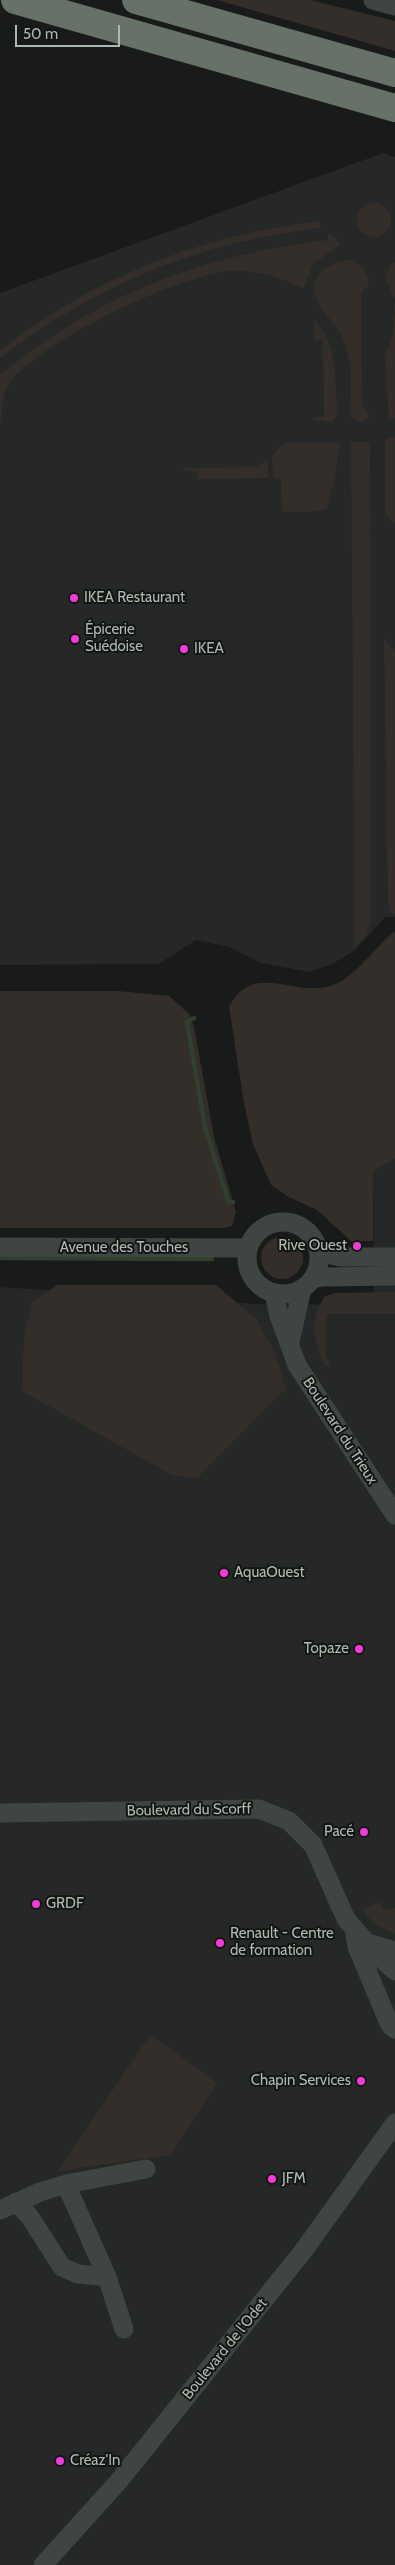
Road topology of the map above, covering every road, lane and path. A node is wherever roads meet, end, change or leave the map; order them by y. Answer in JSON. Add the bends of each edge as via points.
{"nodes":[{"id":1,"x":15,"y":0,"type":"edge"},
{"id":2,"x":136,"y":0,"type":"edge"},
{"id":3,"x":373,"y":0,"type":"edge"},
{"id":4,"x":395,"y":6,"type":"edge"},
{"id":5,"x":395,"y":73,"type":"edge"},
{"id":6,"x":395,"y":108,"type":"edge"},
{"id":7,"x":0,"y":1247,"type":"edge"},
{"id":8,"x":248,"y":1248,"type":"junction"},
{"id":9,"x":319,"y":1252,"type":"junction"},
{"id":10,"x":395,"y":1257,"type":"edge"},
{"id":11,"x":395,"y":1276,"type":"edge"},
{"id":12,"x":307,"y":1284,"type":"junction"},
{"id":13,"x":274,"y":1293,"type":"junction"},
{"id":14,"x":289,"y":1346,"type":"junction"},
{"id":15,"x":395,"y":1515,"type":"edge"},
{"id":16,"x":0,"y":1813,"type":"edge"},
{"id":17,"x":360,"y":1936,"type":"junction"},
{"id":18,"x":395,"y":1951,"type":"edge"},
{"id":19,"x":395,"y":1971,"type":"edge"},
{"id":20,"x":395,"y":2029,"type":"edge"},
{"id":21,"x":395,"y":2123,"type":"edge"},
{"id":22,"x":146,"y":2169,"type":"dead end"},
{"id":23,"x":66,"y":2184,"type":"junction"},
{"id":24,"x":8,"y":2206,"type":"edge"},
{"id":25,"x":107,"y":2278,"type":"junction"},
{"id":26,"x":124,"y":2329,"type":"dead end"},
{"id":27,"x":43,"y":2565,"type":"edge"}],
"edges":[{"from":1,"to":6,"type":"highway"},
{"from":2,"to":5,"type":"highway"},
{"from":3,"to":4,"type":"street"},
{"from":7,"to":8,"type":"street","name":"Avenue des Touches"},
{"from":8,"to":9,"type":"street","via":[[260,1231],[272,1224],[286,1222],[305,1229]]},
{"from":8,"to":13,"type":"street","via":[[252,1277]]},
{"from":9,"to":10,"type":"street","via":[[340,1257]]},
{"from":9,"to":12,"type":"street","via":[[318,1266]]},
{"from":11,"to":12,"type":"street","via":[[322,1277]]},
{"from":12,"to":13,"type":"street","via":[[288,1294]]},
{"from":12,"to":14,"type":"street"},
{"from":13,"to":14,"type":"street","name":"Boulevard du Trieux"},
{"from":14,"to":15,"type":"street","name":"Boulevard du Trieux","via":[[297,1365]]},
{"from":16,"to":17,"type":"street","name":"Boulevard du Scorff","via":[[259,1809],[289,1821],[313,1845],[346,1919]]},
{"from":17,"to":18,"type":"street"},
{"from":17,"to":19,"type":"street","name":"Boulevard du Scorff"},
{"from":17,"to":20,"type":"street","via":[[357,1947],[390,2025]]},
{"from":21,"to":27,"type":"street","name":"Boulevard de l'Odet","via":[[304,2250],[118,2482]]},
{"from":22,"to":23,"type":"street"},
{"from":23,"to":24,"type":"street"},
{"from":23,"to":25,"type":"street"},
{"from":24,"to":25,"type":"street","via":[[30,2217],[62,2268]]},
{"from":25,"to":26,"type":"street"}]}
